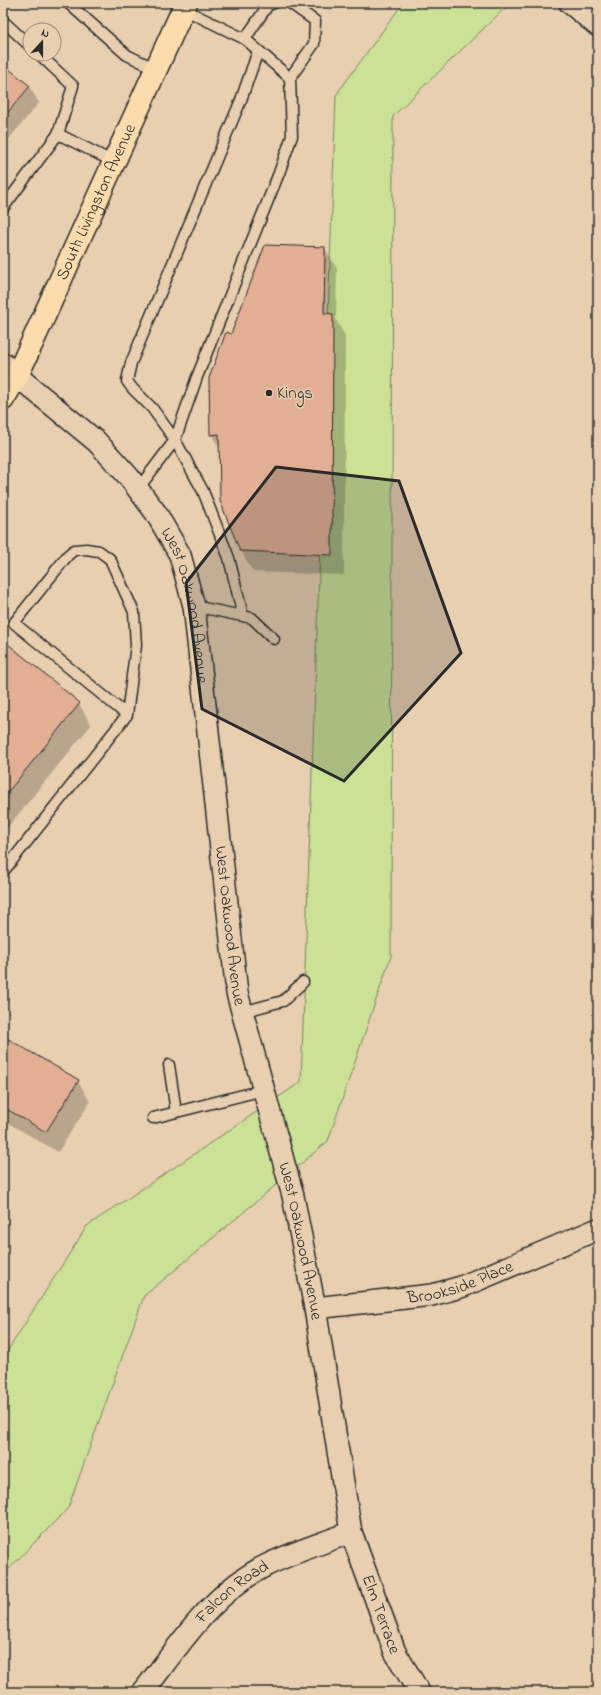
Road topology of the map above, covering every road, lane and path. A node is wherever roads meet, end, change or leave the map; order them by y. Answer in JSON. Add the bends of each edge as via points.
{"nodes":[{"id":1,"x":68,"y":3,"type":"edge"},
{"id":2,"x":274,"y":3,"type":"edge"},
{"id":3,"x":290,"y":3,"type":"edge"},
{"id":4,"x":570,"y":3,"type":"edge"},
{"id":5,"x":182,"y":5,"type":"edge"},
{"id":6,"x":3,"y":21,"type":"edge"},
{"id":7,"x":598,"y":26,"type":"edge"},
{"id":8,"x":22,"y":39,"type":"edge"},
{"id":9,"x":245,"y":39,"type":"junction"},
{"id":10,"x":258,"y":51,"type":"junction"},
{"id":11,"x":47,"y":62,"type":"edge"},
{"id":12,"x":156,"y":69,"type":"junction"},
{"id":13,"x":290,"y":78,"type":"junction"},
{"id":14,"x":58,"y":134,"type":"junction"},
{"id":15,"x":114,"y":162,"type":"junction"},
{"id":16,"x":3,"y":208,"type":"edge"},
{"id":17,"x":10,"y":370,"type":"edge"},
{"id":18,"x":3,"y":399,"type":"edge"},
{"id":19,"x":175,"y":440,"type":"junction"},
{"id":20,"x":138,"y":489,"type":"junction"},
{"id":21,"x":194,"y":606,"type":"junction"},
{"id":22,"x":244,"y":616,"type":"junction"},
{"id":23,"x":274,"y":639,"type":"dead end"},
{"id":24,"x":127,"y":715,"type":"junction"},
{"id":25,"x":3,"y":872,"type":"edge"},
{"id":26,"x":303,"y":982,"type":"dead end"},
{"id":27,"x":242,"y":1012,"type":"junction"},
{"id":28,"x":169,"y":1065,"type":"dead end"},
{"id":29,"x":264,"y":1090,"type":"junction"},
{"id":30,"x":176,"y":1112,"type":"junction"},
{"id":31,"x":153,"y":1118,"type":"dead end"},
{"id":32,"x":598,"y":1229,"type":"edge"},
{"id":33,"x":315,"y":1308,"type":"junction"},
{"id":34,"x":352,"y":1532,"type":"junction"},
{"id":35,"x":143,"y":1692,"type":"edge"},
{"id":36,"x":419,"y":1692,"type":"edge"}],
"edges":[{"from":1,"to":12,"type":"lane","via":[[127,55]]},
{"from":2,"to":9,"type":"lane","via":[[268,5]]},
{"from":3,"to":13,"type":"lane","via":[[315,20],[314,44]]},
{"from":4,"to":7,"type":"street"},
{"from":5,"to":9,"type":"lane"},
{"from":5,"to":12,"type":"main road","name":"South Livingston Avenue"},
{"from":6,"to":8,"type":"lane"},
{"from":9,"to":10,"type":"lane"},
{"from":10,"to":13,"type":"lane"},
{"from":10,"to":19,"type":"lane","via":[[241,100],[128,375],[127,381],[132,388],[152,408]]},
{"from":11,"to":14,"type":"lane","via":[[72,86]]},
{"from":12,"to":15,"type":"main road","name":"South Livingston Avenue"},
{"from":13,"to":19,"type":"lane","via":[[292,136],[197,377]]},
{"from":14,"to":15,"type":"lane"},
{"from":14,"to":16,"type":"lane"},
{"from":15,"to":17,"type":"main road","name":"South Livingston Avenue"},
{"from":17,"to":18,"type":"main road","name":"South Livingston Avenue"},
{"from":17,"to":20,"type":"street","name":"West Oakwood Avenue","via":[[97,442]]},
{"from":19,"to":20,"type":"lane"},
{"from":19,"to":22,"type":"lane","via":[[203,491],[229,558]]},
{"from":20,"to":21,"type":"street","name":"West Oakwood Avenue","via":[[180,555]]},
{"from":21,"to":22,"type":"lane"},
{"from":21,"to":27,"type":"street","name":"West Oakwood Avenue","via":[[237,993]]},
{"from":22,"to":23,"type":"lane","via":[[252,618]]},
{"from":24,"to":24,"type":"lane","via":[[136,645],[134,612],[110,559],[99,551],[74,550],[14,623]]},
{"from":24,"to":25,"type":"lane"},
{"from":26,"to":27,"type":"lane","via":[[283,1001]]},
{"from":27,"to":29,"type":"street","name":"West Oakwood Avenue"},
{"from":28,"to":30,"type":"lane"},
{"from":29,"to":30,"type":"lane"},
{"from":29,"to":33,"type":"street","name":"West Oakwood Avenue","via":[[293,1196]]},
{"from":30,"to":31,"type":"lane"},
{"from":32,"to":33,"type":"street","name":"Brookside Place","via":[[461,1287],[432,1296]]},
{"from":33,"to":34,"type":"street","name":"West Oakwood Avenue"},
{"from":34,"to":35,"type":"street","name":"Falcon Road","via":[[266,1565],[229,1590],[192,1626]]},
{"from":34,"to":36,"type":"street","name":"Elm Terrace","via":[[395,1652]]}]}
